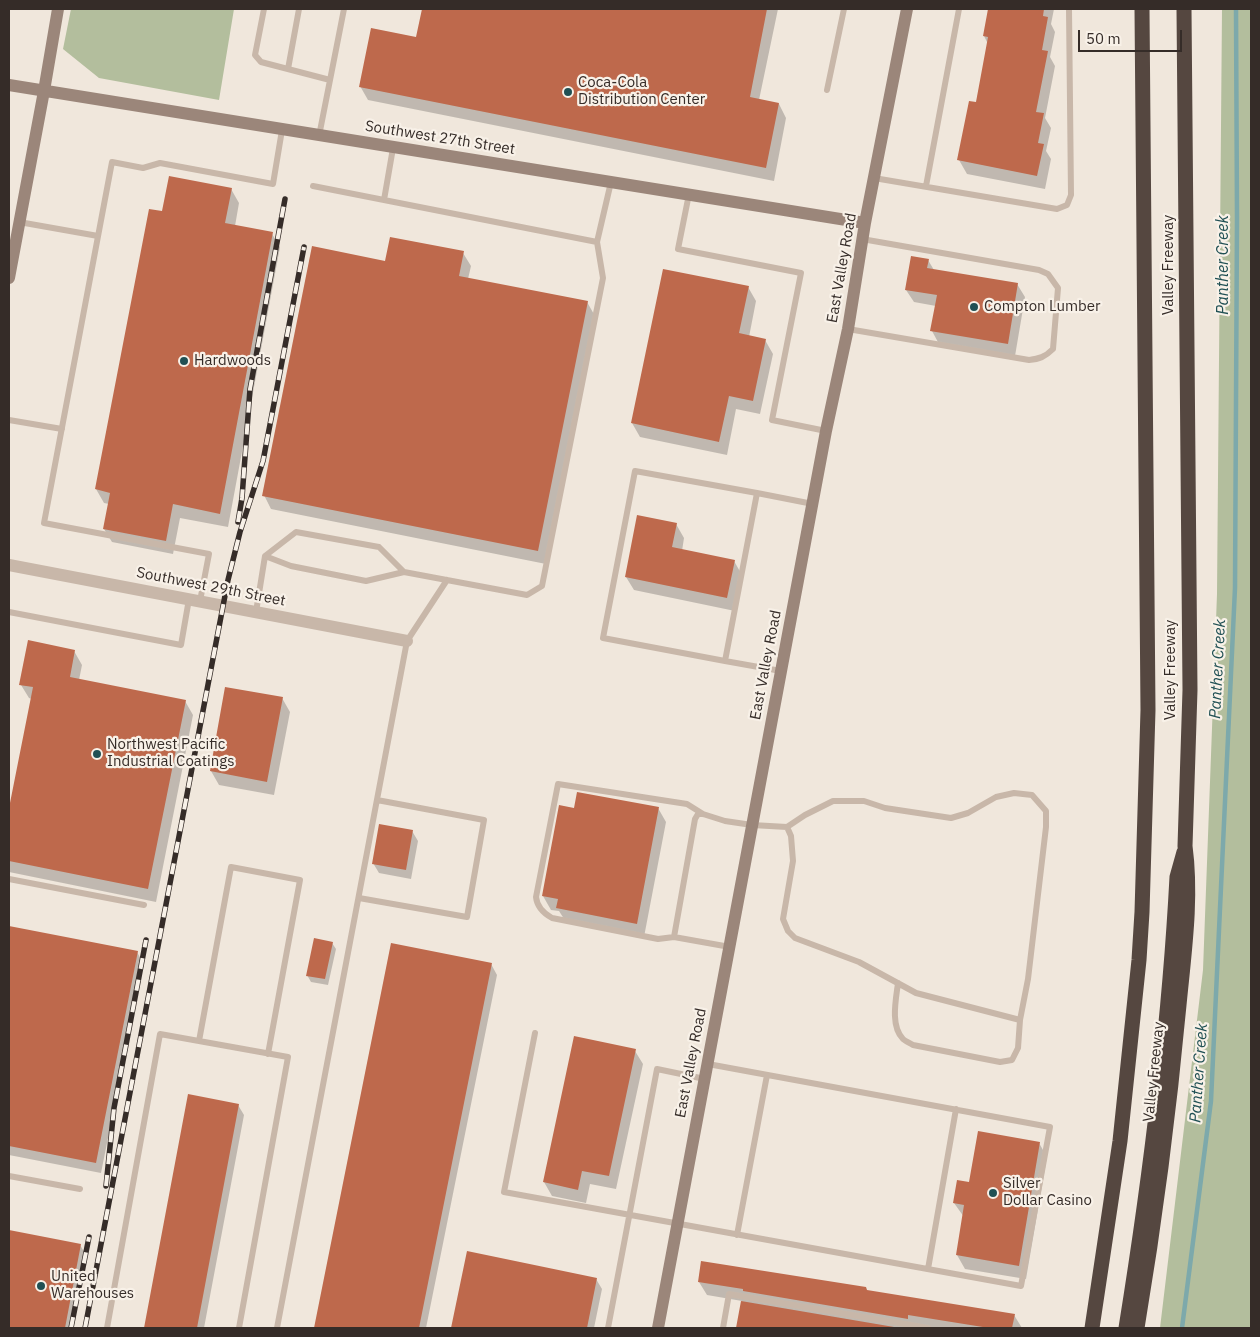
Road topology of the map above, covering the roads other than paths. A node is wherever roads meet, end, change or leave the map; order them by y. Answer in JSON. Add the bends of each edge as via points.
{"nodes":[{"id":1,"x":58,"y":9,"type":"edge"},
{"id":2,"x":264,"y":9,"type":"edge"},
{"id":3,"x":299,"y":9,"type":"edge"},
{"id":4,"x":344,"y":9,"type":"edge"},
{"id":5,"x":844,"y":9,"type":"edge"},
{"id":6,"x":907,"y":9,"type":"edge"},
{"id":7,"x":959,"y":9,"type":"edge"},
{"id":8,"x":1069,"y":9,"type":"edge"},
{"id":9,"x":1142,"y":9,"type":"edge"},
{"id":10,"x":1184,"y":9,"type":"edge"},
{"id":11,"x":288,"y":69,"type":"junction"},
{"id":12,"x":330,"y":80,"type":"junction"},
{"id":13,"x":9,"y":85,"type":"edge"},
{"id":14,"x":828,"y":90,"type":"dead end"},
{"id":15,"x":44,"y":91,"type":"junction"},
{"id":16,"x":282,"y":130,"type":"junction"},
{"id":17,"x":319,"y":136,"type":"junction"},
{"id":18,"x":394,"y":148,"type":"junction"},
{"id":19,"x":874,"y":178,"type":"junction"},
{"id":20,"x":611,"y":182,"type":"junction"},
{"id":21,"x":313,"y":186,"type":"dead end"},
{"id":22,"x":926,"y":186,"type":"junction"},
{"id":23,"x":689,"y":194,"type":"junction"},
{"id":24,"x":384,"y":200,"type":"junction"},
{"id":25,"x":20,"y":222,"type":"junction"},
{"id":26,"x":866,"y":222,"type":"junction"},
{"id":27,"x":98,"y":236,"type":"junction"},
{"id":28,"x":862,"y":239,"type":"junction"},
{"id":29,"x":597,"y":242,"type":"junction"},
{"id":30,"x":9,"y":278,"type":"edge"},
{"id":31,"x":848,"y":329,"type":"junction"},
{"id":32,"x":9,"y":420,"type":"edge"},
{"id":33,"x":62,"y":429,"type":"junction"},
{"id":34,"x":826,"y":431,"type":"junction"},
{"id":35,"x":757,"y":494,"type":"junction"},
{"id":36,"x":813,"y":504,"type":"junction"},
{"id":37,"x":265,"y":556,"type":"junction"},
{"id":38,"x":9,"y":565,"type":"edge"},
{"id":39,"x":404,"y":572,"type":"junction"},
{"id":40,"x":447,"y":580,"type":"junction"},
{"id":41,"x":195,"y":600,"type":"junction"},
{"id":42,"x":9,"y":612,"type":"edge"},
{"id":43,"x":256,"y":612,"type":"junction"},
{"id":44,"x":407,"y":641,"type":"junction"},
{"id":45,"x":726,"y":661,"type":"junction"},
{"id":46,"x":781,"y":671,"type":"junction"},
{"id":47,"x":377,"y":800,"type":"junction"},
{"id":48,"x":703,"y":814,"type":"junction"},
{"id":49,"x":752,"y":825,"type":"junction"},
{"id":50,"x":787,"y":827,"type":"junction"},
{"id":51,"x":1185,"y":846,"type":"junction"},
{"id":52,"x":9,"y":879,"type":"edge"},
{"id":53,"x":359,"y":898,"type":"junction"},
{"id":54,"x":144,"y":905,"type":"dead end"},
{"id":55,"x":674,"y":937,"type":"junction"},
{"id":56,"x":730,"y":947,"type":"junction"},
{"id":57,"x":898,"y":983,"type":"junction"},
{"id":58,"x":1020,"y":1020,"type":"junction"},
{"id":59,"x":534,"y":1033,"type":"dead end"},
{"id":60,"x":199,"y":1041,"type":"junction"},
{"id":61,"x":268,"y":1054,"type":"junction"},
{"id":62,"x":708,"y":1064,"type":"junction"},
{"id":63,"x":767,"y":1075,"type":"junction"},
{"id":64,"x":705,"y":1079,"type":"junction"},
{"id":65,"x":956,"y":1110,"type":"junction"},
{"id":66,"x":9,"y":1176,"type":"edge"},
{"id":67,"x":80,"y":1189,"type":"dead end"},
{"id":68,"x":629,"y":1216,"type":"junction"},
{"id":69,"x":678,"y":1225,"type":"junction"},
{"id":70,"x":738,"y":1236,"type":"junction"},
{"id":71,"x":928,"y":1269,"type":"junction"},
{"id":72,"x":107,"y":1328,"type":"edge"},
{"id":73,"x":239,"y":1328,"type":"edge"},
{"id":74,"x":276,"y":1328,"type":"edge"},
{"id":75,"x":608,"y":1328,"type":"edge"},
{"id":76,"x":658,"y":1328,"type":"edge"},
{"id":77,"x":723,"y":1328,"type":"edge"},
{"id":78,"x":928,"y":1328,"type":"edge"},
{"id":79,"x":1092,"y":1328,"type":"edge"},
{"id":80,"x":1126,"y":1328,"type":"edge"},
{"id":81,"x":1137,"y":1328,"type":"edge"}],
"edges":[{"from":1,"to":15,"type":"street"},
{"from":2,"to":11,"type":"lane","via":[[255,54],[261,62]]},
{"from":3,"to":11,"type":"lane"},
{"from":4,"to":12,"type":"lane"},
{"from":5,"to":14,"type":"lane"},
{"from":6,"to":19,"type":"street","name":"East Valley Road"},
{"from":7,"to":22,"type":"lane"},
{"from":8,"to":22,"type":"lane","via":[[1071,195],[1067,205],[1057,209]]},
{"from":9,"to":79,"type":"highway","name":"Valley Freeway","via":[[1148,648],[1143,872],[1139,960],[1120,1141]]},
{"from":10,"to":51,"type":"highway","name":"Valley Freeway","via":[[1190,690]]},
{"from":11,"to":12,"type":"lane"},
{"from":12,"to":17,"type":"lane"},
{"from":13,"to":15,"type":"street","name":"Southwest 27th Street"},
{"from":15,"to":16,"type":"street","name":"Southwest 27th Street"},
{"from":15,"to":25,"type":"street"},
{"from":16,"to":17,"type":"street","name":"Southwest 27th Street"},
{"from":16,"to":27,"type":"lane","via":[[273,184],[160,163],[144,168],[112,162]]},
{"from":17,"to":18,"type":"street","name":"Southwest 27th Street"},
{"from":18,"to":20,"type":"street","name":"Southwest 27th Street"},
{"from":18,"to":24,"type":"lane"},
{"from":19,"to":22,"type":"lane"},
{"from":19,"to":26,"type":"street","name":"East Valley Road"},
{"from":20,"to":23,"type":"street","name":"Southwest 27th Street"},
{"from":20,"to":29,"type":"lane"},
{"from":21,"to":24,"type":"lane"},
{"from":23,"to":26,"type":"street","name":"Southwest 27th Street"},
{"from":23,"to":34,"type":"lane","via":[[678,249],[801,273],[772,420]]},
{"from":24,"to":29,"type":"lane"},
{"from":25,"to":27,"type":"lane"},
{"from":25,"to":30,"type":"street"},
{"from":26,"to":28,"type":"street","name":"East Valley Road"},
{"from":27,"to":33,"type":"lane"},
{"from":28,"to":31,"type":"street","name":"East Valley Road"},
{"from":28,"to":31,"type":"lane","via":[[1048,274],[1058,288],[1053,349],[1039,359],[1029,360]]},
{"from":29,"to":40,"type":"lane","via":[[603,278],[542,586],[528,595]]},
{"from":31,"to":34,"type":"street","name":"East Valley Road"},
{"from":32,"to":33,"type":"lane"},
{"from":33,"to":41,"type":"lane","via":[[44,523],[209,554]]},
{"from":34,"to":36,"type":"street","name":"East Valley Road"},
{"from":35,"to":36,"type":"lane"},
{"from":35,"to":45,"type":"lane"},
{"from":35,"to":45,"type":"lane","via":[[635,471],[604,638]]},
{"from":36,"to":46,"type":"street","name":"East Valley Road"},
{"from":37,"to":39,"type":"lane","via":[[292,566],[366,581]]},
{"from":37,"to":39,"type":"lane","via":[[296,532],[379,547]]},
{"from":37,"to":43,"type":"lane"},
{"from":38,"to":41,"type":"street","name":"Southwest 29th Street"},
{"from":39,"to":40,"type":"lane"},
{"from":40,"to":44,"type":"lane"},
{"from":41,"to":42,"type":"lane","via":[[181,645]]},
{"from":41,"to":43,"type":"street","name":"Southwest 29th Street"},
{"from":43,"to":44,"type":"street","name":"Southwest 29th Street"},
{"from":44,"to":47,"type":"lane"},
{"from":45,"to":46,"type":"lane"},
{"from":46,"to":49,"type":"street","name":"East Valley Road"},
{"from":47,"to":53,"type":"lane"},
{"from":47,"to":53,"type":"lane","via":[[484,820],[467,917]]},
{"from":48,"to":49,"type":"lane"},
{"from":48,"to":55,"type":"lane","via":[[698,814],[695,819]]},
{"from":48,"to":55,"type":"lane","via":[[687,804],[558,784],[536,904],[552,918],[658,939]]},
{"from":49,"to":50,"type":"lane"},
{"from":49,"to":56,"type":"street","name":"East Valley Road"},
{"from":50,"to":57,"type":"lane","via":[[793,860],[783,919],[788,931],[796,938],[860,962]]},
{"from":50,"to":58,"type":"lane","via":[[833,800],[864,801],[884,808],[951,818],[968,813],[996,797],[1014,792],[1032,795],[1046,811],[1046,827],[1028,980]]},
{"from":51,"to":80,"type":"highway","via":[[1177,877],[1164,1063]]},
{"from":51,"to":81,"type":"highway","name":"Valley Freeway","via":[[1189,871],[1187,907],[1171,1089]]},
{"from":52,"to":54,"type":"lane"},
{"from":53,"to":74,"type":"lane"},
{"from":55,"to":56,"type":"lane"},
{"from":56,"to":62,"type":"street","name":"East Valley Road"},
{"from":57,"to":58,"type":"lane","via":[[916,993]]},
{"from":57,"to":58,"type":"lane","via":[[897,1030],[913,1045],[1000,1062],[1012,1060],[1018,1048]]},
{"from":59,"to":68,"type":"lane","via":[[504,1192]]},
{"from":60,"to":61,"type":"lane"},
{"from":60,"to":61,"type":"lane","via":[[231,867],[300,880]]},
{"from":60,"to":72,"type":"lane","via":[[160,1034]]},
{"from":61,"to":73,"type":"lane","via":[[288,1057]]},
{"from":62,"to":63,"type":"lane"},
{"from":62,"to":64,"type":"street","name":"East Valley Road"},
{"from":63,"to":65,"type":"lane"},
{"from":63,"to":70,"type":"lane"},
{"from":64,"to":68,"type":"lane","via":[[657,1069]]},
{"from":64,"to":69,"type":"street","name":"East Valley Road"},
{"from":65,"to":71,"type":"lane"},
{"from":65,"to":71,"type":"lane","via":[[1050,1127],[1020,1286]]},
{"from":66,"to":67,"type":"lane"},
{"from":68,"to":69,"type":"lane"},
{"from":68,"to":75,"type":"lane"},
{"from":69,"to":70,"type":"lane"},
{"from":69,"to":76,"type":"street","name":"East Valley Road"},
{"from":70,"to":71,"type":"lane"},
{"from":77,"to":78,"type":"lane","via":[[729,1294]]}]}
